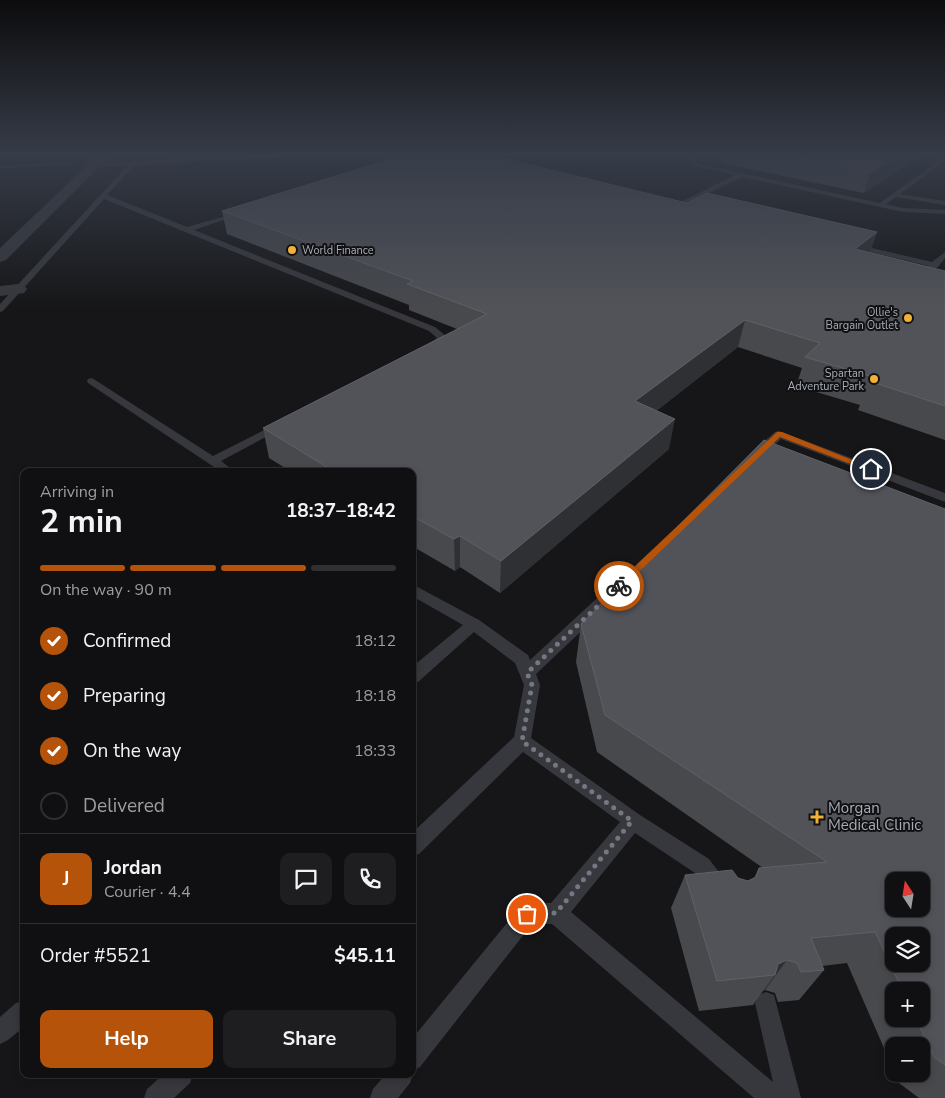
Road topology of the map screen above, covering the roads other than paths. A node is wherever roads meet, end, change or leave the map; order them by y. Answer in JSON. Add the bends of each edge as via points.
{"nodes":[{"id":1,"x":52,"y":206,"type":"edge"},
{"id":2,"x":94,"y":206,"type":"edge"},
{"id":3,"x":128,"y":206,"type":"edge"},
{"id":4,"x":676,"y":206,"type":"edge"},
{"id":5,"x":886,"y":206,"type":"edge"},
{"id":6,"x":661,"y":208,"type":"edge"},
{"id":7,"x":251,"y":210,"type":"edge"},
{"id":8,"x":945,"y":212,"type":"edge"},
{"id":9,"x":186,"y":230,"type":"junction"},
{"id":10,"x":845,"y":243,"type":"edge"},
{"id":11,"x":945,"y":254,"type":"edge"},
{"id":12,"x":0,"y":257,"type":"edge"},
{"id":13,"x":934,"y":265,"type":"junction"},
{"id":14,"x":925,"y":275,"type":"edge"},
{"id":15,"x":18,"y":290,"type":"junction"},
{"id":16,"x":0,"y":291,"type":"edge"},
{"id":17,"x":0,"y":309,"type":"edge"},
{"id":18,"x":420,"y":354,"type":"edge"},
{"id":19,"x":92,"y":382,"type":"dead end"},
{"id":20,"x":290,"y":421,"type":"edge"},
{"id":21,"x":212,"y":460,"type":"junction"},
{"id":22,"x":224,"y":468,"type":"edge"},
{"id":23,"x":743,"y":468,"type":"edge"},
{"id":24,"x":945,"y":498,"type":"edge"},
{"id":25,"x":635,"y":570,"type":"edge"},
{"id":26,"x":416,"y":591,"type":"edge"},
{"id":27,"x":474,"y":624,"type":"junction"},
{"id":28,"x":527,"y":673,"type":"junction"},
{"id":29,"x":416,"y":674,"type":"edge"},
{"id":30,"x":522,"y":741,"type":"junction"},
{"id":31,"x":632,"y":821,"type":"junction"},
{"id":32,"x":416,"y":843,"type":"edge"},
{"id":33,"x":729,"y":903,"type":"edge"},
{"id":34,"x":556,"y":913,"type":"junction"},
{"id":35,"x":766,"y":1004,"type":"edge"},
{"id":36,"x":20,"y":1014,"type":"edge"},
{"id":37,"x":0,"y":1032,"type":"edge"},
{"id":38,"x":416,"y":1054,"type":"edge"},
{"id":39,"x":177,"y":1078,"type":"edge"},
{"id":40,"x":398,"y":1078,"type":"edge"},
{"id":41,"x":156,"y":1098,"type":"edge"},
{"id":42,"x":382,"y":1098,"type":"edge"},
{"id":43,"x":773,"y":1098,"type":"edge"},
{"id":44,"x":788,"y":1098,"type":"edge"}],
"edges":[{"from":1,"to":12,"type":"street"},
{"from":2,"to":15,"type":"lane"},
{"from":3,"to":9,"type":"lane"},
{"from":4,"to":6,"type":"lane","via":[[668,210]]},
{"from":5,"to":8,"type":"lane"},
{"from":7,"to":9,"type":"lane"},
{"from":9,"to":18,"type":"lane","via":[[432,329],[443,338]]},
{"from":10,"to":13,"type":"lane"},
{"from":11,"to":13,"type":"lane"},
{"from":13,"to":14,"type":"lane"},
{"from":15,"to":16,"type":"street"},
{"from":15,"to":17,"type":"lane"},
{"from":19,"to":21,"type":"lane"},
{"from":20,"to":21,"type":"lane"},
{"from":21,"to":22,"type":"lane"},
{"from":23,"to":24,"type":"lane","via":[[779,434]]},
{"from":25,"to":28,"type":"lane"},
{"from":26,"to":27,"type":"lane"},
{"from":27,"to":28,"type":"lane","via":[[522,659]]},
{"from":27,"to":29,"type":"lane"},
{"from":28,"to":30,"type":"lane","via":[[532,685]]},
{"from":30,"to":31,"type":"lane"},
{"from":30,"to":32,"type":"lane"},
{"from":31,"to":33,"type":"lane","via":[[702,866]]},
{"from":31,"to":34,"type":"lane"},
{"from":34,"to":38,"type":"lane","via":[[527,914]]},
{"from":34,"to":43,"type":"lane"},
{"from":35,"to":44,"type":"lane"},
{"from":36,"to":37,"type":"lane"},
{"from":39,"to":41,"type":"lane"},
{"from":40,"to":42,"type":"lane"}]}
